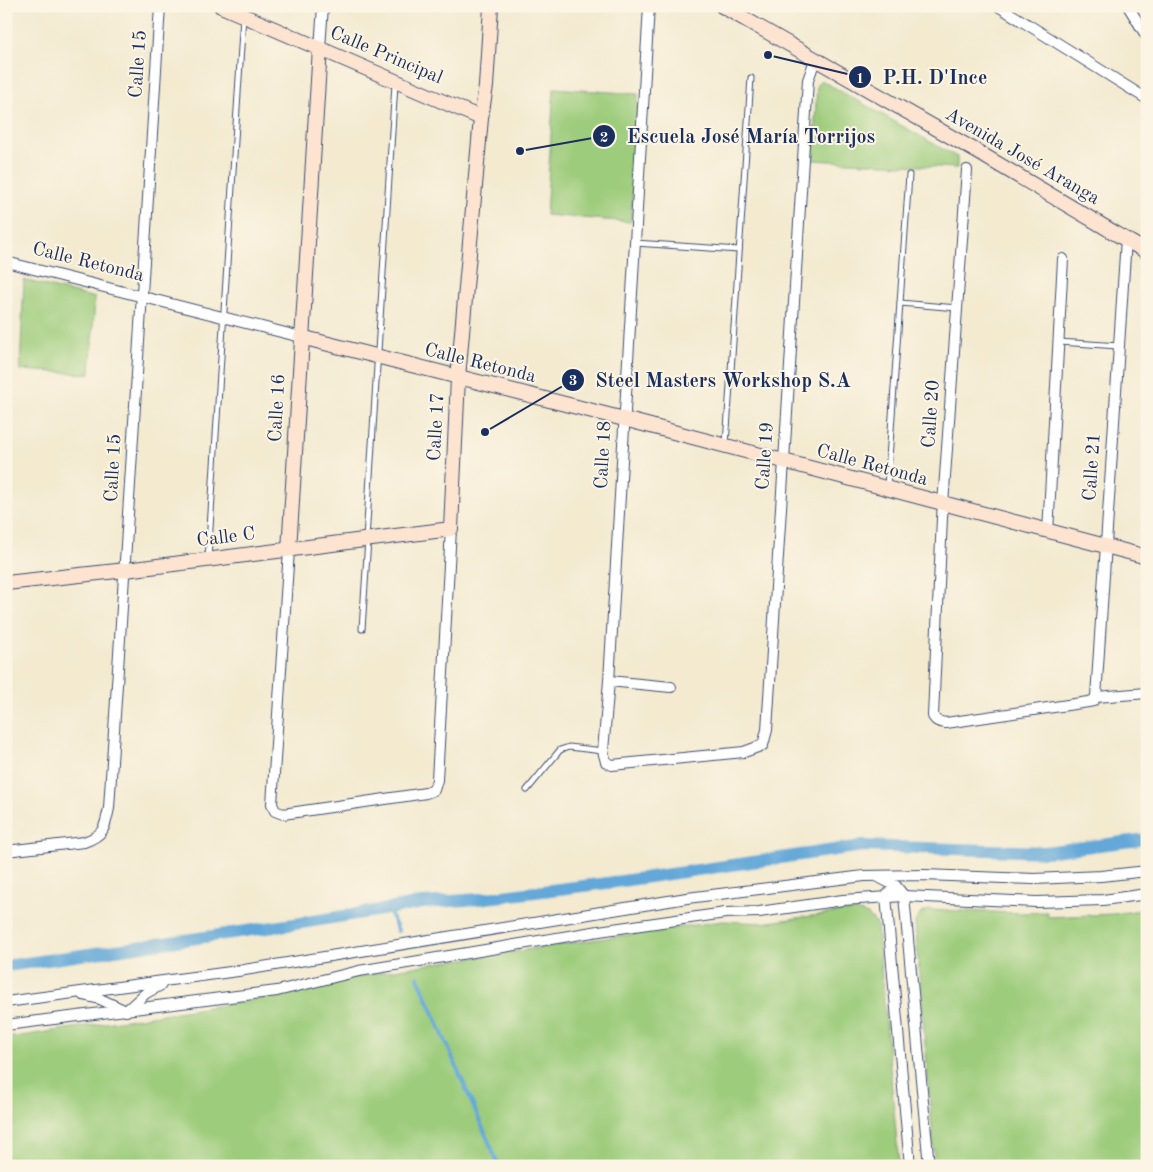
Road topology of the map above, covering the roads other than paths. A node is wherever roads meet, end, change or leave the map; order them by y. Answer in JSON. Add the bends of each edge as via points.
{"nodes":[{"id":1,"x":160,"y":6,"type":"edge"},
{"id":2,"x":222,"y":6,"type":"edge"},
{"id":3,"x":323,"y":6,"type":"edge"},
{"id":4,"x":491,"y":6,"type":"edge"},
{"id":5,"x":649,"y":6,"type":"edge"},
{"id":6,"x":722,"y":6,"type":"edge"},
{"id":7,"x":998,"y":6,"type":"edge"},
{"id":8,"x":1128,"y":6,"type":"edge"},
{"id":9,"x":244,"y":16,"type":"junction"},
{"id":10,"x":1147,"y":37,"type":"edge"},
{"id":11,"x":320,"y":48,"type":"junction"},
{"id":12,"x":815,"y":60,"type":"junction"},
{"id":13,"x":750,"y":78,"type":"dead end"},
{"id":14,"x":395,"y":80,"type":"junction"},
{"id":15,"x":1147,"y":99,"type":"edge"},
{"id":16,"x":481,"y":118,"type":"junction"},
{"id":17,"x":967,"y":170,"type":"dead end"},
{"id":18,"x":909,"y":175,"type":"dead end"},
{"id":19,"x":1126,"y":239,"type":"junction"},
{"id":20,"x":635,"y":243,"type":"junction"},
{"id":21,"x":739,"y":250,"type":"junction"},
{"id":22,"x":1147,"y":252,"type":"edge"},
{"id":23,"x":1062,"y":259,"type":"dead end"},
{"id":24,"x":6,"y":262,"type":"edge"},
{"id":25,"x":140,"y":296,"type":"junction"},
{"id":26,"x":900,"y":303,"type":"junction"},
{"id":27,"x":957,"y":308,"type":"junction"},
{"id":28,"x":224,"y":318,"type":"junction"},
{"id":29,"x":301,"y":337,"type":"junction"},
{"id":30,"x":1058,"y":342,"type":"junction"},
{"id":31,"x":1119,"y":346,"type":"junction"},
{"id":32,"x":378,"y":357,"type":"junction"},
{"id":33,"x":458,"y":378,"type":"junction"},
{"id":34,"x":624,"y":419,"type":"junction"},
{"id":35,"x":726,"y":446,"type":"junction"},
{"id":36,"x":784,"y":461,"type":"junction"},
{"id":37,"x":886,"y":489,"type":"junction"},
{"id":38,"x":943,"y":504,"type":"junction"},
{"id":39,"x":451,"y":529,"type":"junction"},
{"id":40,"x":1048,"y":532,"type":"junction"},
{"id":41,"x":367,"y":540,"type":"junction"},
{"id":42,"x":1105,"y":546,"type":"junction"},
{"id":43,"x":288,"y":550,"type":"junction"},
{"id":44,"x":1147,"y":557,"type":"edge"},
{"id":45,"x":208,"y":559,"type":"junction"},
{"id":46,"x":126,"y":570,"type":"junction"},
{"id":47,"x":6,"y":583,"type":"edge"},
{"id":48,"x":362,"y":629,"type":"dead end"},
{"id":49,"x":609,"y":681,"type":"junction"},
{"id":50,"x":671,"y":687,"type":"dead end"},
{"id":51,"x":1147,"y":693,"type":"edge"},
{"id":52,"x":1096,"y":696,"type":"junction"},
{"id":53,"x":603,"y":753,"type":"junction"},
{"id":54,"x":527,"y":790,"type":"dead end"},
{"id":55,"x":275,"y":811,"type":"joint"},
{"id":56,"x":6,"y":851,"type":"edge"},
{"id":57,"x":1147,"y":871,"type":"edge"},
{"id":58,"x":924,"y":875,"type":"junction"},
{"id":59,"x":864,"y":876,"type":"junction"},
{"id":60,"x":896,"y":886,"type":"junction"},
{"id":61,"x":1147,"y":894,"type":"edge"},
{"id":62,"x":886,"y":896,"type":"junction"},
{"id":63,"x":904,"y":896,"type":"junction"},
{"id":64,"x":169,"y":981,"type":"junction"},
{"id":65,"x":72,"y":993,"type":"junction"},
{"id":66,"x":6,"y":1002,"type":"edge"},
{"id":67,"x":126,"y":1011,"type":"junction"},
{"id":68,"x":6,"y":1025,"type":"edge"},
{"id":69,"x":910,"y":1166,"type":"edge"},
{"id":70,"x":929,"y":1166,"type":"edge"}],
"edges":[{"from":1,"to":25,"type":"street","name":"Calle 15"},
{"from":2,"to":9,"type":"street","name":"Calle Principal"},
{"from":3,"to":11,"type":"street","name":"Calle 16"},
{"from":4,"to":16,"type":"street","name":"Calle 17"},
{"from":5,"to":20,"type":"street","name":"Calle 18"},
{"from":6,"to":12,"type":"street","name":"Avenida José Aranga"},
{"from":7,"to":15,"type":"street"},
{"from":8,"to":10,"type":"street"},
{"from":9,"to":11,"type":"street","name":"Calle Principal"},
{"from":9,"to":28,"type":"lane"},
{"from":11,"to":14,"type":"street","name":"Calle Principal"},
{"from":11,"to":29,"type":"street","name":"Calle 16"},
{"from":12,"to":19,"type":"street","name":"Avenida José Aranga"},
{"from":12,"to":36,"type":"street","name":"Calle 19","via":[[808,80]]},
{"from":13,"to":21,"type":"lane"},
{"from":14,"to":16,"type":"street","name":"Calle Principal"},
{"from":14,"to":32,"type":"lane"},
{"from":16,"to":33,"type":"street","name":"Calle 17"},
{"from":17,"to":27,"type":"street","name":"Calle 20"},
{"from":18,"to":26,"type":"lane"},
{"from":19,"to":22,"type":"street","name":"Avenida José Aranga"},
{"from":19,"to":31,"type":"street","name":"Calle 21"},
{"from":20,"to":21,"type":"lane"},
{"from":20,"to":34,"type":"street","name":"Calle 18"},
{"from":21,"to":35,"type":"lane"},
{"from":23,"to":30,"type":"street"},
{"from":24,"to":25,"type":"street","name":"Calle Retonda"},
{"from":25,"to":28,"type":"street","name":"Calle Retonda"},
{"from":25,"to":46,"type":"street","name":"Calle 15"},
{"from":26,"to":27,"type":"lane"},
{"from":26,"to":37,"type":"lane"},
{"from":27,"to":38,"type":"street","name":"Calle 20"},
{"from":28,"to":29,"type":"street","name":"Calle Retonda"},
{"from":28,"to":45,"type":"lane"},
{"from":29,"to":32,"type":"street","name":"Calle Retonda"},
{"from":29,"to":43,"type":"street","name":"Calle 16"},
{"from":30,"to":31,"type":"lane"},
{"from":30,"to":40,"type":"street"},
{"from":31,"to":42,"type":"street","name":"Calle 21"},
{"from":32,"to":33,"type":"street","name":"Calle Retonda"},
{"from":32,"to":41,"type":"lane"},
{"from":33,"to":34,"type":"street","name":"Calle Retonda"},
{"from":33,"to":39,"type":"street","name":"Calle 17"},
{"from":34,"to":35,"type":"street","name":"Calle Retonda"},
{"from":34,"to":49,"type":"street","name":"Calle 18"},
{"from":35,"to":36,"type":"street","name":"Calle Retonda"},
{"from":36,"to":37,"type":"street","name":"Calle Retonda"},
{"from":36,"to":53,"type":"street","name":"Calle 19","via":[[764,745],[744,752],[612,765],[606,762]]},
{"from":37,"to":38,"type":"street","name":"Calle Retonda"},
{"from":38,"to":40,"type":"street","name":"Calle Retonda"},
{"from":38,"to":52,"type":"street","name":"Calle 20","via":[[935,720],[946,723],[1088,702]]},
{"from":39,"to":41,"type":"street","name":"Calle C"},
{"from":39,"to":55,"type":"street","name":"Calle 17","via":[[434,790],[426,794],[283,814]]},
{"from":40,"to":42,"type":"street","name":"Calle Retonda"},
{"from":41,"to":43,"type":"street","name":"Calle C"},
{"from":41,"to":48,"type":"lane"},
{"from":42,"to":44,"type":"street","name":"Calle Retonda"},
{"from":42,"to":52,"type":"street","name":"Calle 21"},
{"from":43,"to":45,"type":"street","name":"Calle C"},
{"from":43,"to":55,"type":"street","name":"Calle 16","via":[[272,804]]},
{"from":45,"to":46,"type":"street","name":"Calle C"},
{"from":46,"to":47,"type":"street","name":"Calle C"},
{"from":46,"to":56,"type":"street","name":"Calle 15","via":[[106,826],[95,838],[84,842]]},
{"from":49,"to":50,"type":"street"},
{"from":49,"to":53,"type":"street","name":"Calle 18"},
{"from":51,"to":52,"type":"street"},
{"from":53,"to":54,"type":"lane","via":[[568,747],[560,750]]},
{"from":57,"to":58,"type":"street","via":[[1034,879]]},
{"from":58,"to":59,"type":"street"},
{"from":58,"to":60,"type":"street","via":[[909,878]]},
{"from":59,"to":60,"type":"street","via":[[881,878]]},
{"from":59,"to":64,"type":"street","via":[[687,898]]},
{"from":60,"to":62,"type":"street"},
{"from":60,"to":63,"type":"street"},
{"from":61,"to":63,"type":"street","via":[[1103,900],[1036,902]]},
{"from":62,"to":63,"type":"street"},
{"from":62,"to":67,"type":"street","via":[[599,931],[359,971],[277,991]]},
{"from":62,"to":69,"type":"street"},
{"from":63,"to":70,"type":"street"},
{"from":64,"to":65,"type":"street"},
{"from":64,"to":67,"type":"street","via":[[146,993]]},
{"from":65,"to":66,"type":"street"},
{"from":65,"to":67,"type":"street","via":[[100,999]]},
{"from":67,"to":68,"type":"street"}]}
